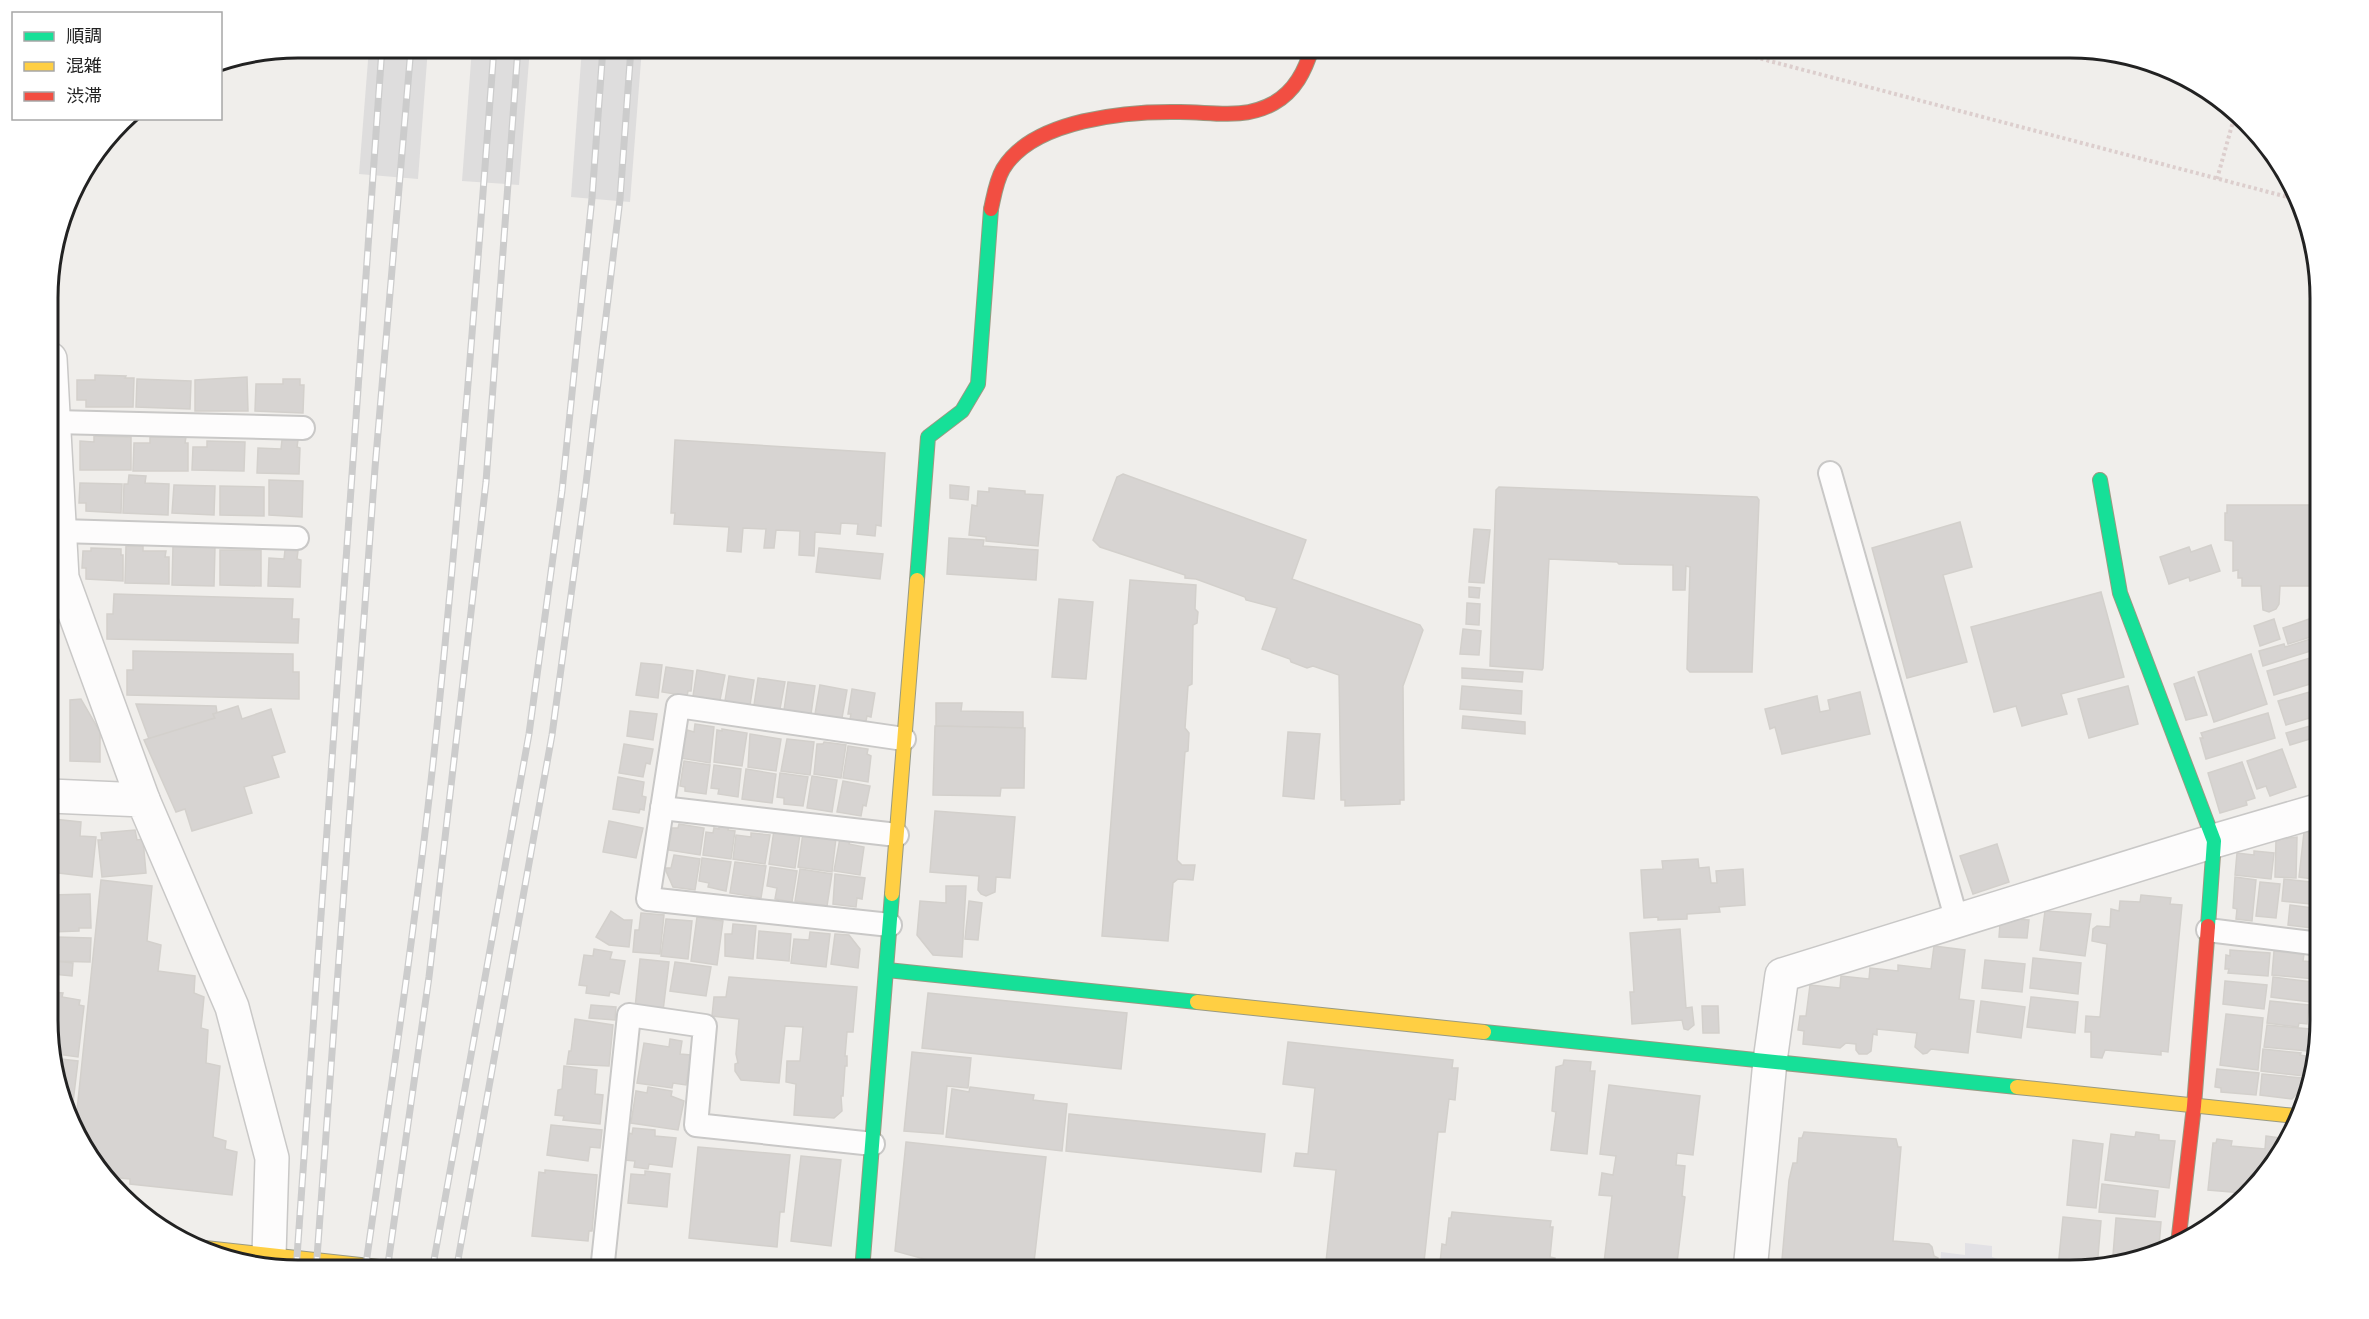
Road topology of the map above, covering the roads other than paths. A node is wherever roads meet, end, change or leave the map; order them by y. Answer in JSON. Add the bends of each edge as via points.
{"nodes":[{"id":1,"x":1308,"y":58,"type":"edge"},
{"id":2,"x":58,"y":422,"type":"edge"},
{"id":3,"x":303,"y":428,"type":"dead end"},
{"id":4,"x":1830,"y":473,"type":"dead end"},
{"id":5,"x":2100,"y":480,"type":"dead end"},
{"id":6,"x":58,"y":495,"type":"edge"},
{"id":7,"x":60,"y":531,"type":"junction"},
{"id":8,"x":297,"y":538,"type":"dead end"},
{"id":9,"x":904,"y":739,"type":"junction"},
{"id":10,"x":58,"y":796,"type":"edge"},
{"id":11,"x":143,"y":800,"type":"junction"},
{"id":12,"x":662,"y":808,"type":"junction"},
{"id":13,"x":2310,"y":813,"type":"edge"},
{"id":14,"x":897,"y":835,"type":"junction"},
{"id":15,"x":2214,"y":841,"type":"junction"},
{"id":16,"x":1957,"y":921,"type":"junction"},
{"id":17,"x":890,"y":925,"type":"junction"},
{"id":18,"x":2208,"y":930,"type":"junction"},
{"id":19,"x":2310,"y":943,"type":"edge"},
{"id":20,"x":887,"y":970,"type":"junction"},
{"id":21,"x":1770,"y":1061,"type":"junction"},
{"id":22,"x":2194,"y":1106,"type":"junction"},
{"id":23,"x":2291,"y":1115,"type":"edge"},
{"id":24,"x":873,"y":1144,"type":"junction"},
{"id":25,"x":2179,"y":1234,"type":"edge"},
{"id":26,"x":234,"y":1251,"type":"edge"},
{"id":27,"x":269,"y":1255,"type":"junction"},
{"id":28,"x":315,"y":1260,"type":"edge"},
{"id":29,"x":603,"y":1260,"type":"edge"},
{"id":30,"x":863,"y":1260,"type":"edge"},
{"id":31,"x":1751,"y":1260,"type":"edge"}],
"edges":[{"from":1,"to":9,"type":"street","via":[[1300,81],[1283,97],[1248,113],[1149,112],[1095,120],[1043,135],[1018,151],[1003,169],[991,211],[978,384],[962,411],[928,437]]},
{"from":2,"to":3,"type":"lane"},
{"from":4,"to":16,"type":"lane"},
{"from":5,"to":15,"type":"street","via":[[2120,593]]},
{"from":6,"to":7,"type":"street"},
{"from":7,"to":8,"type":"lane"},
{"from":7,"to":11,"type":"street","via":[[62,578]]},
{"from":9,"to":12,"type":"lane","via":[[678,706]]},
{"from":9,"to":14,"type":"street"},
{"from":10,"to":11,"type":"street"},
{"from":11,"to":27,"type":"street","via":[[232,1007],[272,1158]]},
{"from":12,"to":14,"type":"lane"},
{"from":12,"to":17,"type":"lane","via":[[648,899]]},
{"from":13,"to":15,"type":"street"},
{"from":14,"to":17,"type":"street"},
{"from":15,"to":16,"type":"street"},
{"from":15,"to":18,"type":"street"},
{"from":16,"to":21,"type":"street","via":[[1782,975]]},
{"from":17,"to":20,"type":"street"},
{"from":18,"to":19,"type":"lane"},
{"from":18,"to":22,"type":"street"},
{"from":20,"to":21,"type":"street"},
{"from":20,"to":24,"type":"street"},
{"from":21,"to":22,"type":"street"},
{"from":21,"to":31,"type":"street"},
{"from":22,"to":23,"type":"street"},
{"from":22,"to":25,"type":"street"},
{"from":24,"to":29,"type":"lane","via":[[696,1125],[705,1026],[629,1015]]},
{"from":24,"to":30,"type":"street"},
{"from":26,"to":27,"type":"street"},
{"from":27,"to":28,"type":"street"}]}
